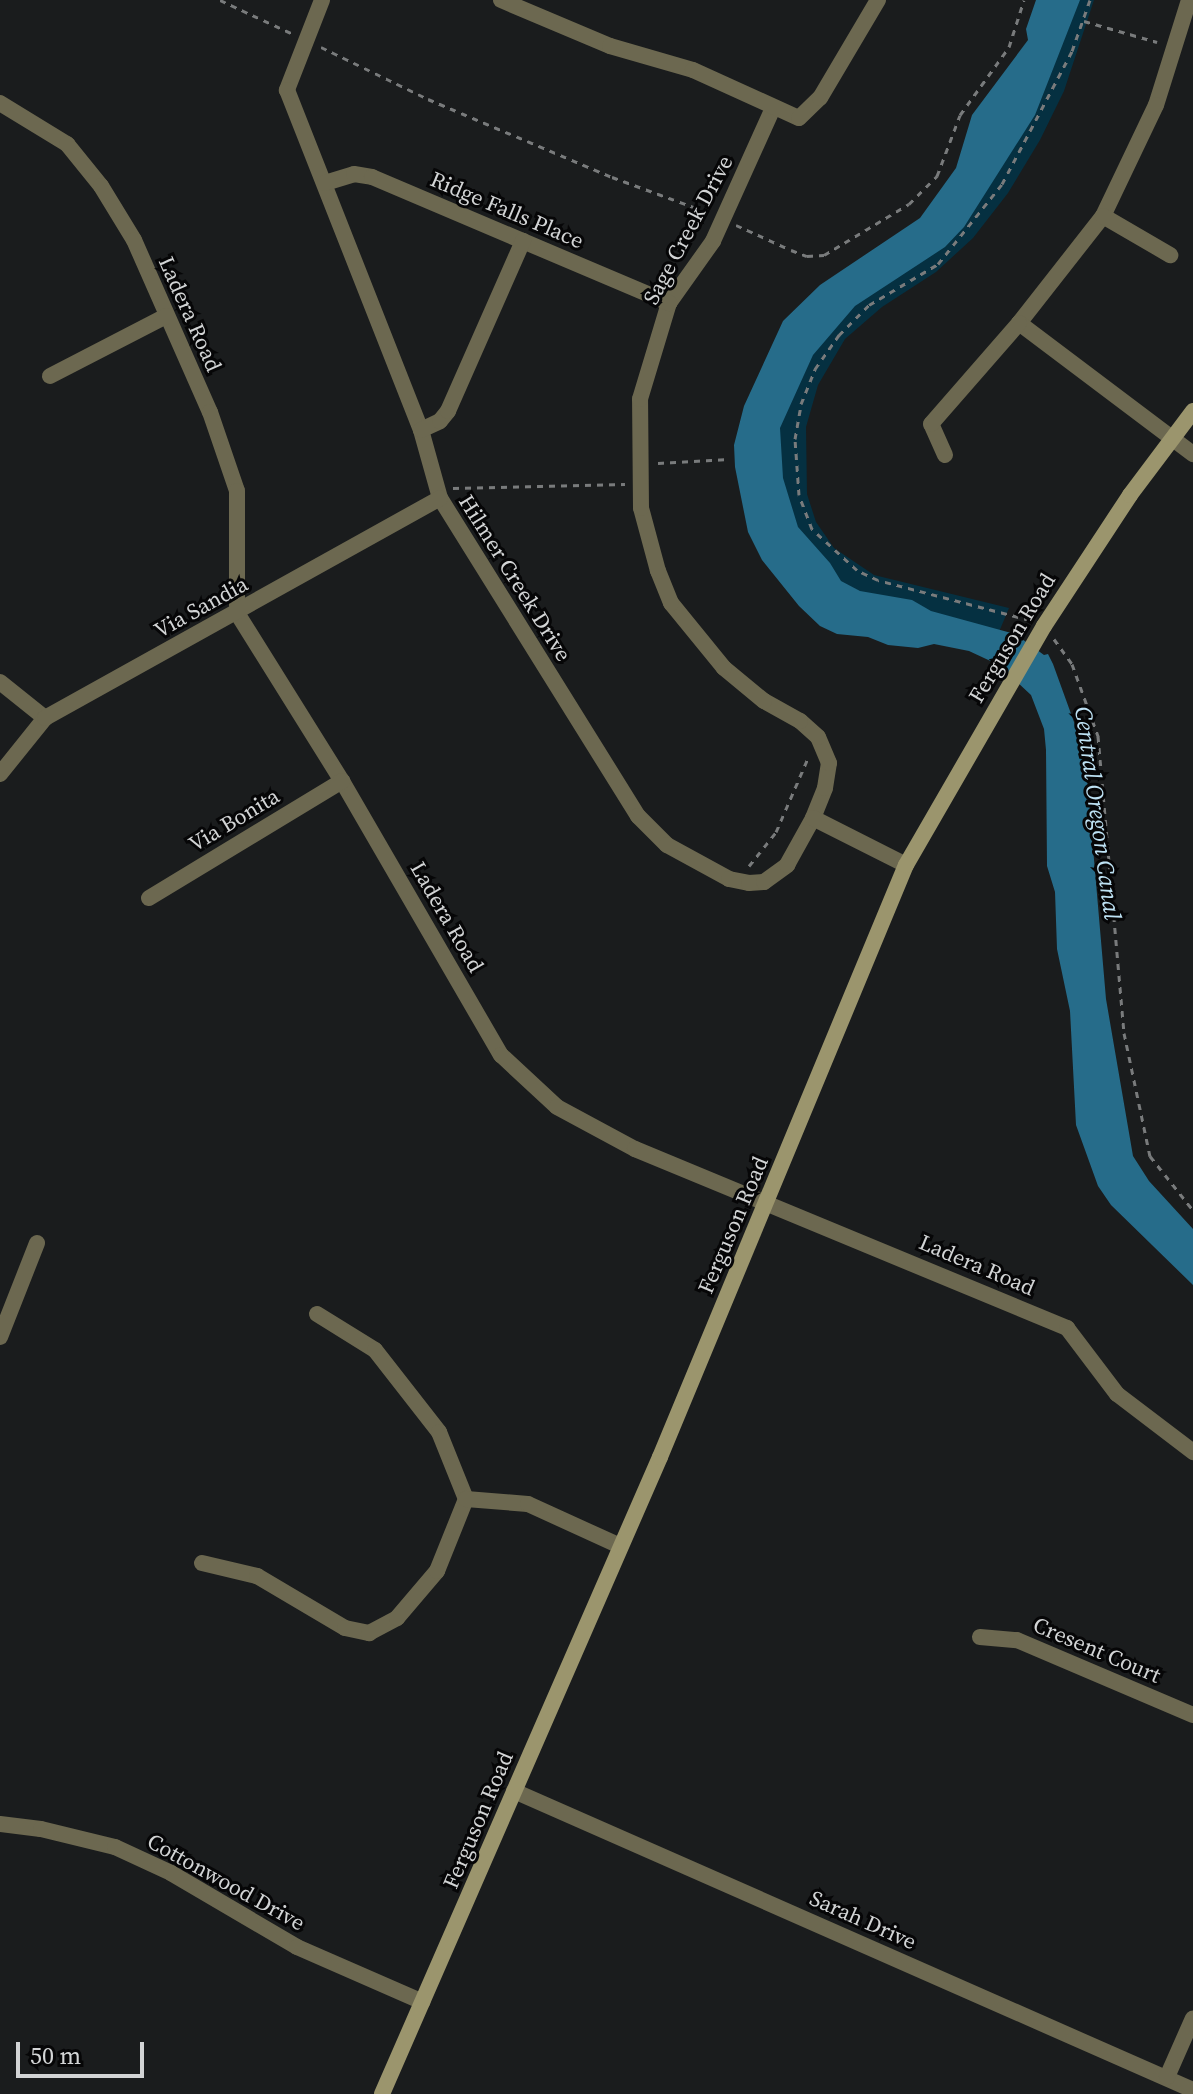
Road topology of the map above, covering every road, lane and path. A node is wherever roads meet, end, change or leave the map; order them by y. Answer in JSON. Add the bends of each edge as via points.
{"nodes":[{"id":1,"x":220,"y":0,"type":"edge"},
{"id":2,"x":322,"y":0,"type":"edge"},
{"id":3,"x":501,"y":0,"type":"edge"},
{"id":4,"x":544,"y":0,"type":"edge"},
{"id":5,"x":878,"y":0,"type":"edge"},
{"id":6,"x":1024,"y":0,"type":"edge"},
{"id":7,"x":1090,"y":0,"type":"edge"},
{"id":8,"x":1189,"y":0,"type":"edge"},
{"id":9,"x":537,"y":16,"type":"junction"},
{"id":10,"x":1084,"y":21,"type":"junction"},
{"id":11,"x":304,"y":40,"type":"junction"},
{"id":12,"x":1183,"y":42,"type":"edge"},
{"id":13,"x":0,"y":103,"type":"edge"},
{"id":14,"x":773,"y":108,"type":"junction"},
{"id":15,"x":325,"y":183,"type":"junction"},
{"id":16,"x":1103,"y":216,"type":"junction"},
{"id":17,"x":724,"y":220,"type":"junction"},
{"id":18,"x":523,"y":241,"type":"junction"},
{"id":19,"x":1170,"y":255,"type":"dead end"},
{"id":20,"x":669,"y":303,"type":"junction"},
{"id":21,"x":166,"y":316,"type":"junction"},
{"id":22,"x":1019,"y":323,"type":"junction"},
{"id":23,"x":50,"y":376,"type":"dead end"},
{"id":24,"x":1193,"y":411,"type":"edge"},
{"id":25,"x":421,"y":430,"type":"junction"},
{"id":26,"x":1171,"y":440,"type":"junction"},
{"id":27,"x":1193,"y":454,"type":"edge"},
{"id":28,"x":945,"y":455,"type":"dead end"},
{"id":29,"x":729,"y":459,"type":"dead end"},
{"id":30,"x":639,"y":473,"type":"junction"},
{"id":31,"x":438,"y":494,"type":"junction"},
{"id":32,"x":237,"y":613,"type":"junction"},
{"id":33,"x":1044,"y":626,"type":"junction"},
{"id":34,"x":0,"y":682,"type":"edge"},
{"id":35,"x":45,"y":718,"type":"junction"},
{"id":36,"x":818,"y":737,"type":"junction"},
{"id":37,"x":0,"y":774,"type":"edge"},
{"id":38,"x":342,"y":781,"type":"junction"},
{"id":39,"x":813,"y":818,"type":"junction"},
{"id":40,"x":906,"y":865,"type":"junction"},
{"id":41,"x":735,"y":881,"type":"junction"},
{"id":42,"x":149,"y":898,"type":"dead end"},
{"id":43,"x":767,"y":1202,"type":"junction"},
{"id":44,"x":1193,"y":1210,"type":"edge"},
{"id":45,"x":37,"y":1243,"type":"dead end"},
{"id":46,"x":317,"y":1314,"type":"dead end"},
{"id":47,"x":0,"y":1337,"type":"edge"},
{"id":48,"x":1193,"y":1452,"type":"edge"},
{"id":49,"x":466,"y":1499,"type":"junction"},
{"id":50,"x":620,"y":1546,"type":"junction"},
{"id":51,"x":202,"y":1563,"type":"dead end"},
{"id":52,"x":980,"y":1637,"type":"dead end"},
{"id":53,"x":1193,"y":1715,"type":"edge"},
{"id":54,"x":514,"y":1791,"type":"junction"},
{"id":55,"x":0,"y":1824,"type":"edge"},
{"id":56,"x":423,"y":2002,"type":"junction"},
{"id":57,"x":1193,"y":2018,"type":"edge"},
{"id":58,"x":1167,"y":2077,"type":"junction"},
{"id":59,"x":1193,"y":2090,"type":"edge"},
{"id":60,"x":382,"y":2094,"type":"edge"}],
"edges":[{"from":1,"to":11,"type":"path"},
{"from":2,"to":11,"type":"street","name":"Hilmer Creek Drive"},
{"from":3,"to":9,"type":"street"},
{"from":4,"to":9,"type":"street"},
{"from":5,"to":14,"type":"street","via":[[811,109],[799,118]]},
{"from":6,"to":17,"type":"path","via":[[1009,47],[960,115],[937,176],[909,204],[824,255],[791,250]]},
{"from":7,"to":10,"type":"path"},
{"from":8,"to":12,"type":"street"},
{"from":9,"to":14,"type":"street","via":[[610,46],[693,70]]},
{"from":10,"to":12,"type":"path"},
{"from":10,"to":33,"type":"path","via":[[1002,184],[938,264],[869,305],[839,335],[815,369],[795,439],[799,495],[812,529],[857,570]]},
{"from":11,"to":15,"type":"street","name":"Hilmer Creek Drive","via":[[287,90]]},
{"from":11,"to":17,"type":"path","via":[[428,99]]},
{"from":12,"to":16,"type":"street"},
{"from":13,"to":21,"type":"street","name":"Ladera Road","via":[[67,144],[101,186],[134,240]]},
{"from":14,"to":17,"type":"street","name":"Sage Creek Drive"},
{"from":15,"to":18,"type":"street","name":"Ridge Falls Place","via":[[354,174],[372,177]]},
{"from":15,"to":25,"type":"street","name":"Hilmer Creek Drive"},
{"from":16,"to":19,"type":"street"},
{"from":16,"to":22,"type":"street"},
{"from":17,"to":20,"type":"street","name":"Sage Creek Drive"},
{"from":18,"to":20,"type":"street","name":"Ridge Falls Place"},
{"from":18,"to":25,"type":"street","via":[[448,411]]},
{"from":20,"to":30,"type":"street","name":"Sage Creek Drive","via":[[640,399]]},
{"from":21,"to":23,"type":"street"},
{"from":21,"to":32,"type":"street","name":"Ladera Road","via":[[210,412],[237,491]]},
{"from":22,"to":26,"type":"street"},
{"from":22,"to":28,"type":"street","via":[[931,424]]},
{"from":24,"to":26,"type":"street","name":"Ferguson Road"},
{"from":25,"to":31,"type":"street","name":"Hilmer Creek Drive"},
{"from":26,"to":27,"type":"street"},
{"from":26,"to":33,"type":"street","name":"Ferguson Road"},
{"from":29,"to":30,"type":"path","via":[[653,463]]},
{"from":30,"to":31,"type":"path","via":[[625,484]]},
{"from":30,"to":36,"type":"street","name":"Sage Creek Drive","via":[[641,508],[671,603],[724,668]]},
{"from":31,"to":32,"type":"street","name":"Via Sandia"},
{"from":31,"to":41,"type":"street","name":"Hilmer Creek Drive","via":[[638,816],[667,845]]},
{"from":32,"to":35,"type":"street","name":"Via Sandia"},
{"from":32,"to":38,"type":"street","name":"Ladera Road"},
{"from":33,"to":40,"type":"street","name":"Ferguson Road"},
{"from":33,"to":44,"type":"path","via":[[1072,664],[1098,736],[1124,1033],[1150,1156]]},
{"from":34,"to":35,"type":"street"},
{"from":35,"to":37,"type":"street","name":"Via Sandia"},
{"from":36,"to":39,"type":"street","via":[[829,763]]},
{"from":36,"to":41,"type":"path","via":[[776,832]]},
{"from":38,"to":42,"type":"street","name":"Via Bonita"},
{"from":38,"to":43,"type":"street","name":"Ladera Road","via":[[501,1055],[557,1107],[635,1149]]},
{"from":39,"to":40,"type":"street"},
{"from":39,"to":41,"type":"street","via":[[776,875],[764,882]]},
{"from":40,"to":43,"type":"street","name":"Ferguson Road"},
{"from":43,"to":48,"type":"street","name":"Ladera Road","via":[[1067,1328],[1117,1394]]},
{"from":43,"to":50,"type":"street","name":"Ferguson Road"},
{"from":45,"to":47,"type":"street"},
{"from":46,"to":49,"type":"street","via":[[375,1350],[439,1432]]},
{"from":49,"to":50,"type":"street","via":[[528,1504]]},
{"from":49,"to":51,"type":"street","via":[[437,1571],[397,1618],[369,1633],[345,1628],[257,1576]]},
{"from":50,"to":54,"type":"street","name":"Ferguson Road"},
{"from":52,"to":53,"type":"street","name":"Cresent Court","via":[[1017,1640]]},
{"from":54,"to":56,"type":"street","name":"Ferguson Road"},
{"from":54,"to":58,"type":"street","name":"Sarah Drive"},
{"from":55,"to":56,"type":"street","name":"Cottonwood Drive","via":[[115,1847],[171,1873],[297,1947]]},
{"from":56,"to":60,"type":"street","name":"Ferguson Road"},
{"from":57,"to":58,"type":"street"},
{"from":58,"to":59,"type":"street","name":"Sarah Drive"}]}
